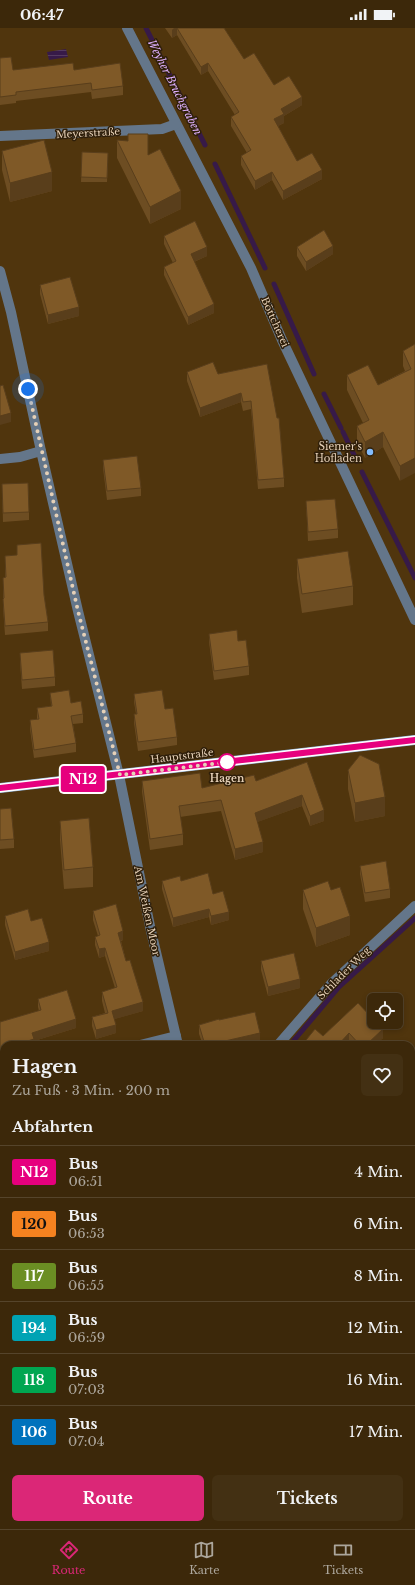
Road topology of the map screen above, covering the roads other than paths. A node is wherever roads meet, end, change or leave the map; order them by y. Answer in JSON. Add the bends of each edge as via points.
{"nodes":[{"id":1,"x":127,"y":28,"type":"edge"},
{"id":2,"x":176,"y":124,"type":"junction"},
{"id":3,"x":0,"y":136,"type":"edge"},
{"id":4,"x":0,"y":271,"type":"edge"},
{"id":5,"x":41,"y":451,"type":"junction"},
{"id":6,"x":0,"y":459,"type":"edge"},
{"id":7,"x":415,"y":620,"type":"edge"},
{"id":8,"x":415,"y":740,"type":"edge"},
{"id":9,"x":120,"y":775,"type":"junction"},
{"id":10,"x":0,"y":788,"type":"edge"},
{"id":11,"x":415,"y":906,"type":"edge"},
{"id":12,"x":177,"y":1041,"type":"edge"},
{"id":13,"x":281,"y":1041,"type":"edge"}],
"edges":[{"from":1,"to":2,"type":"street","name":"Böttcherei"},
{"from":2,"to":3,"type":"street","name":"Meyerstraße","via":[[162,129]]},
{"from":2,"to":7,"type":"street","name":"Böttcherei","via":[[251,268],[282,340]]},
{"from":4,"to":5,"type":"street","name":"Am Weißen Moor"},
{"from":5,"to":6,"type":"street"},
{"from":5,"to":9,"type":"street","name":"Am Weißen Moor"},
{"from":8,"to":9,"type":"main road","name":"Hauptstraße"},
{"from":9,"to":10,"type":"main road","name":"Hauptstraße"},
{"from":9,"to":12,"type":"street","name":"Am Weißen Moor","via":[[151,931]]},
{"from":11,"to":13,"type":"street","name":"Schlader Weg","via":[[331,984]]}]}
